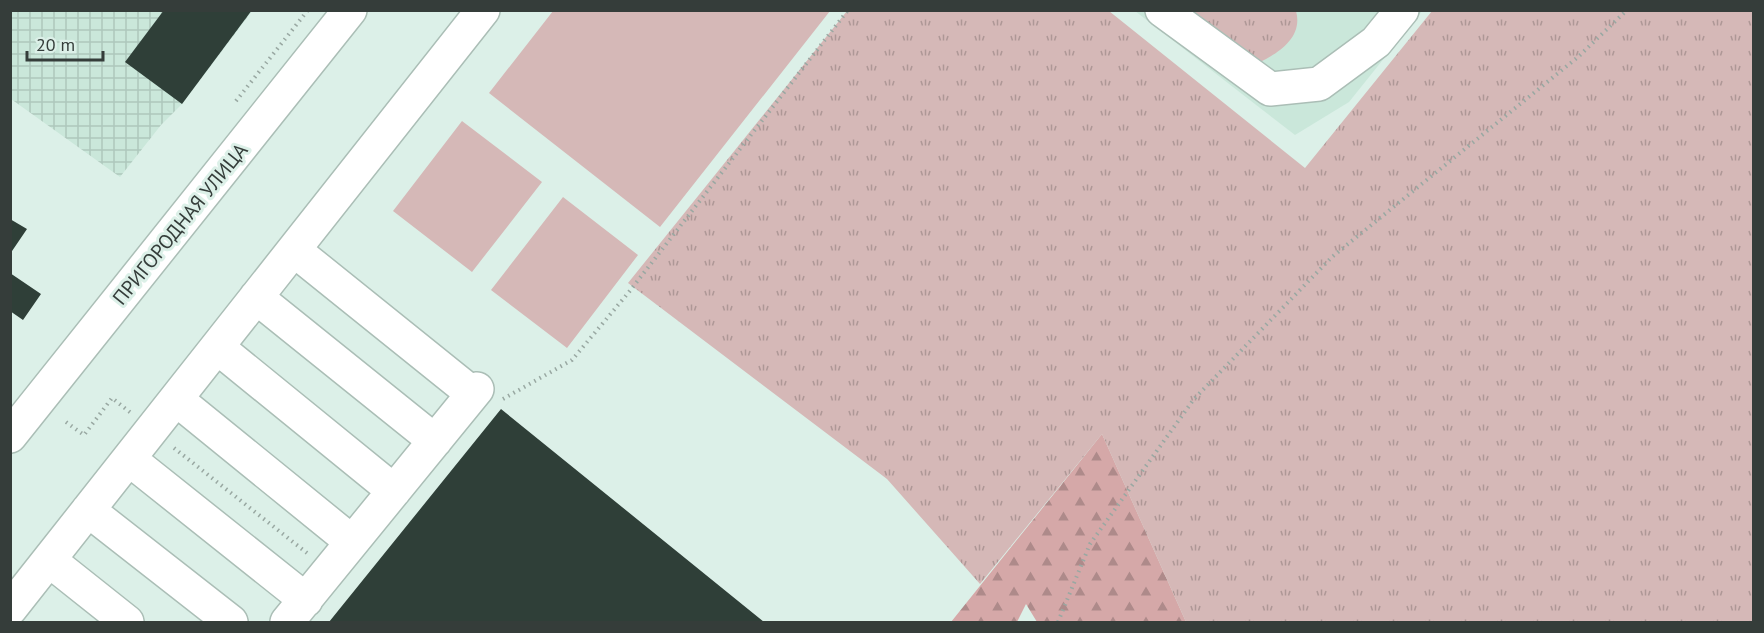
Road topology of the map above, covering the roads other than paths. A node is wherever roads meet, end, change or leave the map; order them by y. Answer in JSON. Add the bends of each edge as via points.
{"nodes":[{"id":1,"x":350,"y":10,"type":"edge"},
{"id":2,"x":483,"y":10,"type":"edge"},
{"id":3,"x":1162,"y":10,"type":"edge"},
{"id":4,"x":1402,"y":10,"type":"edge"},
{"id":5,"x":294,"y":250,"type":"junction"},
{"id":6,"x":256,"y":297,"type":"junction"},
{"id":7,"x":217,"y":347,"type":"junction"},
{"id":8,"x":176,"y":399,"type":"junction"},
{"id":9,"x":10,"y":436,"type":"edge"},
{"id":10,"x":435,"y":441,"type":"junction"},
{"id":11,"x":129,"y":459,"type":"junction"},
{"id":12,"x":394,"y":491,"type":"junction"},
{"id":13,"x":88,"y":510,"type":"junction"},
{"id":14,"x":352,"y":542,"type":"junction"},
{"id":15,"x":49,"y":560,"type":"junction"},
{"id":16,"x":10,"y":610,"type":"edge"},
{"id":17,"x":297,"y":611,"type":"edge"},
{"id":18,"x":25,"y":622,"type":"edge"},
{"id":19,"x":127,"y":622,"type":"edge"},
{"id":20,"x":231,"y":622,"type":"edge"}],
"edges":[{"from":1,"to":9,"type":"street","name":"ПРИГОРОДНАЯ УЛИЦА"},
{"from":2,"to":5,"type":"street"},
{"from":3,"to":4,"type":"street","via":[[1270,89],[1319,84],[1376,42]]},
{"from":5,"to":6,"type":"street"},
{"from":5,"to":10,"type":"street","via":[[482,395]]},
{"from":6,"to":7,"type":"street"},
{"from":6,"to":10,"type":"street"},
{"from":7,"to":8,"type":"street"},
{"from":7,"to":12,"type":"street"},
{"from":8,"to":11,"type":"street"},
{"from":8,"to":14,"type":"street"},
{"from":10,"to":12,"type":"street"},
{"from":11,"to":13,"type":"street"},
{"from":11,"to":17,"type":"street"},
{"from":12,"to":14,"type":"street"},
{"from":13,"to":15,"type":"street"},
{"from":13,"to":20,"type":"street"},
{"from":14,"to":17,"type":"street"},
{"from":15,"to":16,"type":"street"},
{"from":15,"to":19,"type":"street"},
{"from":16,"to":18,"type":"street"}]}
